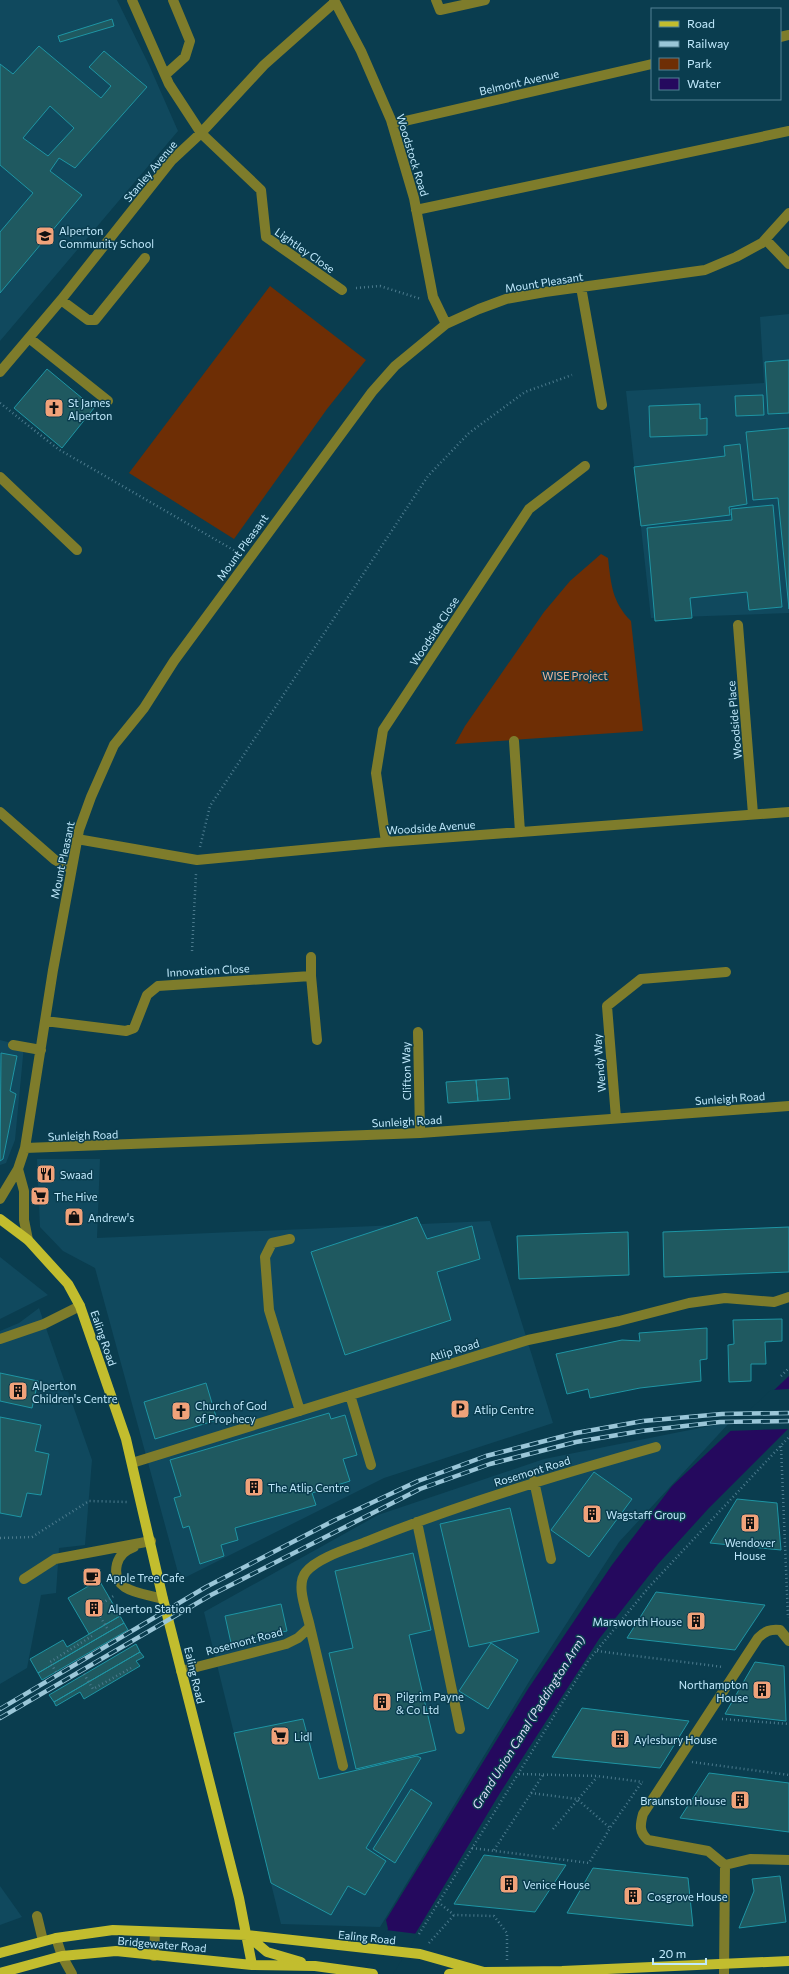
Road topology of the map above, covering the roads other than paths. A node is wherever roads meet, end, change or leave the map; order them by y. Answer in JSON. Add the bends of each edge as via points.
{"nodes":[{"id":1,"x":132,"y":0,"type":"edge"},
{"id":2,"x":173,"y":0,"type":"edge"},
{"id":3,"x":436,"y":0,"type":"edge"},
{"id":4,"x":485,"y":0,"type":"edge"},
{"id":5,"x":334,"y":1,"type":"edge"},
{"id":6,"x":651,"y":64,"type":"edge"},
{"id":7,"x":165,"y":75,"type":"junction"},
{"id":8,"x":392,"y":124,"type":"junction"},
{"id":9,"x":789,"y":131,"type":"edge"},
{"id":10,"x":201,"y":133,"type":"junction"},
{"id":11,"x":416,"y":210,"type":"junction"},
{"id":12,"x":789,"y":213,"type":"edge"},
{"id":13,"x":766,"y":240,"type":"junction"},
{"id":14,"x":146,"y":258,"type":"dead end"},
{"id":15,"x":789,"y":264,"type":"edge"},
{"id":16,"x":582,"y":287,"type":"junction"},
{"id":17,"x":342,"y":290,"type":"road end"},
{"id":18,"x":61,"y":300,"type":"junction"},
{"id":19,"x":446,"y":324,"type":"junction"},
{"id":20,"x":29,"y":338,"type":"junction"},
{"id":21,"x":0,"y":372,"type":"edge"},
{"id":22,"x":108,"y":401,"type":"dead end"},
{"id":23,"x":602,"y":405,"type":"dead end"},
{"id":24,"x":585,"y":466,"type":"dead end"},
{"id":25,"x":0,"y":477,"type":"edge"},
{"id":26,"x":78,"y":550,"type":"dead end"},
{"id":27,"x":738,"y":624,"type":"dead end"},
{"id":28,"x":514,"y":741,"type":"dead end"},
{"id":29,"x":0,"y":812,"type":"edge"},
{"id":30,"x":789,"y":812,"type":"edge"},
{"id":31,"x":753,"y":814,"type":"junction"},
{"id":32,"x":520,"y":832,"type":"junction"},
{"id":33,"x":77,"y":839,"type":"junction"},
{"id":34,"x":386,"y":842,"type":"junction"},
{"id":35,"x":71,"y":869,"type":"junction"},
{"id":36,"x":311,"y":957,"type":"dead end"},
{"id":37,"x":726,"y":972,"type":"dead end"},
{"id":38,"x":312,"y":976,"type":"junction"},
{"id":39,"x":45,"y":1021,"type":"junction"},
{"id":40,"x":418,"y":1032,"type":"dead end"},
{"id":41,"x":317,"y":1040,"type":"dead end"},
{"id":42,"x":13,"y":1045,"type":"dead end"},
{"id":43,"x":41,"y":1050,"type":"junction"},
{"id":44,"x":789,"y":1106,"type":"edge"},
{"id":45,"x":616,"y":1118,"type":"junction"},
{"id":46,"x":420,"y":1133,"type":"junction"},
{"id":47,"x":25,"y":1148,"type":"junction"},
{"id":48,"x":18,"y":1169,"type":"junction"},
{"id":49,"x":0,"y":1199,"type":"edge"},
{"id":50,"x":0,"y":1219,"type":"edge"},
{"id":51,"x":290,"y":1239,"type":"dead end"},
{"id":52,"x":28,"y":1240,"type":"junction"},
{"id":53,"x":789,"y":1297,"type":"edge"},
{"id":54,"x":80,"y":1306,"type":"junction"},
{"id":55,"x":0,"y":1340,"type":"edge"},
{"id":56,"x":350,"y":1395,"type":"junction"},
{"id":57,"x":300,"y":1411,"type":"junction"},
{"id":58,"x":656,"y":1447,"type":"dead end"},
{"id":59,"x":132,"y":1463,"type":"junction"},
{"id":60,"x":371,"y":1465,"type":"dead end"},
{"id":61,"x":534,"y":1481,"type":"junction"},
{"id":62,"x":417,"y":1522,"type":"junction"},
{"id":63,"x":150,"y":1541,"type":"junction"},
{"id":64,"x":552,"y":1559,"type":"dead end"},
{"id":65,"x":24,"y":1578,"type":"dead end"},
{"id":66,"x":163,"y":1599,"type":"junction"},
{"id":67,"x":310,"y":1627,"type":"junction"},
{"id":68,"x":789,"y":1641,"type":"edge"},
{"id":69,"x":181,"y":1671,"type":"junction"},
{"id":70,"x":460,"y":1729,"type":"dead end"},
{"id":71,"x":343,"y":1766,"type":"dead end"},
{"id":72,"x":789,"y":1860,"type":"edge"},
{"id":73,"x":725,"y":1865,"type":"junction"},
{"id":74,"x":37,"y":1916,"type":"dead end"},
{"id":75,"x":155,"y":1932,"type":"junction"},
{"id":76,"x":247,"y":1935,"type":"junction"},
{"id":77,"x":56,"y":1938,"type":"junction"},
{"id":78,"x":43,"y":1941,"type":"junction"},
{"id":79,"x":0,"y":1953,"type":"edge"},
{"id":80,"x":62,"y":1956,"type":"junction"},
{"id":81,"x":154,"y":1956,"type":"junction"},
{"id":82,"x":789,"y":1961,"type":"edge"},
{"id":83,"x":252,"y":1965,"type":"junction"},
{"id":84,"x":315,"y":1966,"type":"junction"},
{"id":85,"x":648,"y":1967,"type":"junction"},
{"id":86,"x":724,"y":1969,"type":"edge"},
{"id":87,"x":484,"y":1972,"type":"junction"},
{"id":88,"x":0,"y":1973,"type":"edge"},
{"id":89,"x":72,"y":1974,"type":"edge"},
{"id":90,"x":373,"y":1974,"type":"edge"},
{"id":91,"x":449,"y":1974,"type":"edge"},
{"id":92,"x":656,"y":1974,"type":"edge"}],
"edges":[{"from":1,"to":7,"type":"street","name":"Lightley Close"},
{"from":2,"to":7,"type":"street","via":[[190,41],[185,58]]},
{"from":3,"to":4,"type":"street","via":[[440,10]]},
{"from":5,"to":8,"type":"street","name":"Woodstock Road","via":[[361,51]]},
{"from":5,"to":10,"type":"street","name":"Stanley Avenue","via":[[264,65]]},
{"from":6,"to":8,"type":"street","name":"Belmont Avenue"},
{"from":7,"to":10,"type":"street","name":"Lightley Close"},
{"from":8,"to":11,"type":"street","name":"Woodstock Road"},
{"from":9,"to":11,"type":"street"},
{"from":10,"to":17,"type":"street","name":"Lightley Close","via":[[261,190],[266,237]]},
{"from":10,"to":18,"type":"street","name":"Stanley Avenue","via":[[172,160]]},
{"from":11,"to":19,"type":"street","name":"Woodstock Road","via":[[433,297]]},
{"from":12,"to":13,"type":"street","name":"Mount Pleasant"},
{"from":13,"to":15,"type":"street"},
{"from":13,"to":16,"type":"street","name":"Mount Pleasant","via":[[736,257],[705,270]]},
{"from":14,"to":18,"type":"street","via":[[95,320],[88,320]]},
{"from":16,"to":19,"type":"street","name":"Mount Pleasant","via":[[506,299]]},
{"from":16,"to":23,"type":"street"},
{"from":18,"to":20,"type":"street","name":"Stanley Avenue"},
{"from":19,"to":33,"type":"street","name":"Mount Pleasant","via":[[395,366],[372,392],[174,661],[144,708],[114,746],[91,797]]},
{"from":20,"to":21,"type":"street","name":"Stanley Avenue"},
{"from":20,"to":22,"type":"street"},
{"from":24,"to":34,"type":"street","name":"Woodside Close","via":[[529,509],[383,730],[376,773]]},
{"from":25,"to":26,"type":"street"},
{"from":27,"to":31,"type":"street","name":"Woodside Place"},
{"from":28,"to":32,"type":"street"},
{"from":29,"to":35,"type":"street","via":[[55,860]]},
{"from":30,"to":31,"type":"street","name":"Woodside Avenue"},
{"from":31,"to":32,"type":"street","name":"Woodside Avenue"},
{"from":32,"to":34,"type":"street","name":"Woodside Avenue"},
{"from":33,"to":34,"type":"street","name":"Woodside Avenue","via":[[197,860]]},
{"from":33,"to":35,"type":"street","name":"Mount Pleasant"},
{"from":35,"to":39,"type":"street","name":"Mount Pleasant"},
{"from":36,"to":38,"type":"street"},
{"from":37,"to":45,"type":"street","name":"Wendy Way","via":[[642,979],[607,1006]]},
{"from":38,"to":39,"type":"street","name":"Innovation Close","via":[[158,986],[147,995],[134,1028],[126,1031]]},
{"from":38,"to":41,"type":"street"},
{"from":39,"to":43,"type":"street","name":"Mount Pleasant"},
{"from":40,"to":46,"type":"street","name":"Clifton Way"},
{"from":42,"to":43,"type":"street"},
{"from":43,"to":47,"type":"street","name":"Mount Pleasant"},
{"from":44,"to":45,"type":"street","name":"Sunleigh Road"},
{"from":45,"to":46,"type":"street","name":"Sunleigh Road"},
{"from":46,"to":47,"type":"street","name":"Sunleigh Road"},
{"from":47,"to":48,"type":"street","name":"Mount Pleasant"},
{"from":48,"to":49,"type":"street","name":"Mount Pleasant"},
{"from":48,"to":52,"type":"street","via":[[24,1191],[24,1220]]},
{"from":50,"to":52,"type":"main road","name":"Ealing Road"},
{"from":51,"to":57,"type":"street","via":[[272,1243],[265,1257],[269,1310]]},
{"from":52,"to":54,"type":"main road","name":"Ealing Road","via":[[68,1284]]},
{"from":53,"to":56,"type":"street","name":"Atlip Road","via":[[774,1302],[725,1298],[689,1303],[528,1340]]},
{"from":54,"to":55,"type":"street","via":[[44,1324]]},
{"from":54,"to":59,"type":"main road","name":"Ealing Road"},
{"from":56,"to":57,"type":"street","name":"Atlip Road"},
{"from":56,"to":60,"type":"street"},
{"from":57,"to":59,"type":"street","name":"Atlip Road"},
{"from":58,"to":61,"type":"street","name":"Rosemont Road"},
{"from":59,"to":63,"type":"main road","name":"Ealing Road"},
{"from":61,"to":62,"type":"street","name":"Rosemont Road"},
{"from":61,"to":64,"type":"street"},
{"from":62,"to":67,"type":"street","name":"Rosemont Road","via":[[323,1560],[306,1571],[301,1580]]},
{"from":62,"to":70,"type":"street"},
{"from":63,"to":65,"type":"street","via":[[55,1559]]},
{"from":63,"to":66,"type":"main road","name":"Ealing Road"},
{"from":63,"to":66,"type":"street","via":[[124,1551],[116,1570],[120,1583],[128,1590]]},
{"from":66,"to":69,"type":"main road","name":"Ealing Road"},
{"from":67,"to":69,"type":"street","name":"Rosemont Road","via":[[298,1638],[286,1644]]},
{"from":67,"to":71,"type":"street","name":"Rosemont Road"},
{"from":68,"to":73,"type":"street","via":[[780,1630],[764,1632],[643,1814],[640,1826],[642,1835],[648,1840],[708,1851]]},
{"from":69,"to":76,"type":"main road","name":"Ealing Road"},
{"from":72,"to":73,"type":"street","via":[[750,1859]]},
{"from":73,"to":86,"type":"street"},
{"from":74,"to":78,"type":"street"},
{"from":75,"to":76,"type":"main road","name":"Bridgewater Road"},
{"from":75,"to":77,"type":"main road","name":"Bridgewater Road","via":[[113,1930]]},
{"from":75,"to":81,"type":"street"},
{"from":76,"to":83,"type":"main road"},
{"from":76,"to":84,"type":"main road","via":[[267,1952]]},
{"from":76,"to":87,"type":"main road","name":"Ealing Road","via":[[420,1954]]},
{"from":77,"to":78,"type":"main road","name":"Bridgewater Road"},
{"from":77,"to":80,"type":"street"},
{"from":78,"to":79,"type":"main road","name":"Bridgewater Road"},
{"from":80,"to":81,"type":"main road","name":"Bridgewater Road","via":[[116,1951]]},
{"from":80,"to":88,"type":"main road","name":"Bridgewater Road"},
{"from":80,"to":89,"type":"street"},
{"from":81,"to":83,"type":"main road","name":"Bridgewater Road"},
{"from":82,"to":86,"type":"main road","name":"Ealing Road"},
{"from":83,"to":84,"type":"main road"},
{"from":84,"to":90,"type":"main road"},
{"from":85,"to":86,"type":"main road","name":"Ealing Road"},
{"from":85,"to":87,"type":"main road","name":"Ealing Road"},
{"from":85,"to":92,"type":"street"},
{"from":87,"to":91,"type":"main road","name":"Ealing Road"}]}
